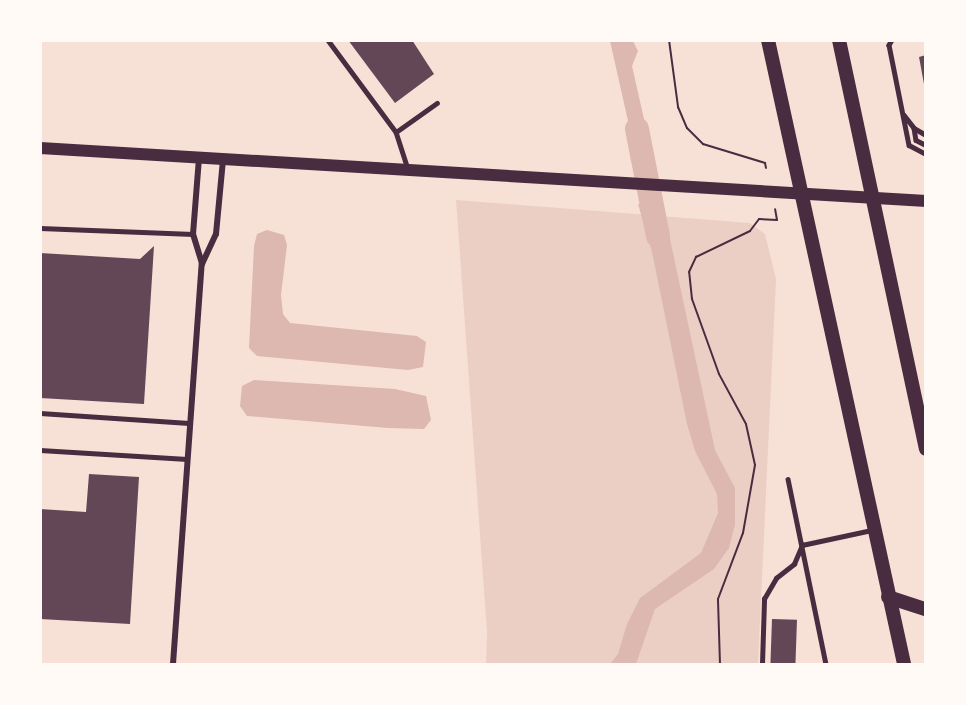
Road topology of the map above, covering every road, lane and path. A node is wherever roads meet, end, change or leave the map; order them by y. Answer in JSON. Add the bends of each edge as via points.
{"nodes":[{"id":1,"x":328,"y":40,"type":"edge"},
{"id":2,"x":669,"y":40,"type":"edge"},
{"id":3,"x":768,"y":40,"type":"edge"},
{"id":4,"x":839,"y":40,"type":"edge"},
{"id":5,"x":892,"y":40,"type":"edge"},
{"id":6,"x":437,"y":103,"type":"dead end"},
{"id":7,"x":903,"y":113,"type":"junction"},
{"id":8,"x":914,"y":128,"type":"junction"},
{"id":9,"x":396,"y":132,"type":"junction"},
{"id":10,"x":926,"y":135,"type":"edge"},
{"id":11,"x":926,"y":145,"type":"edge"},
{"id":12,"x":40,"y":148,"type":"edge"},
{"id":13,"x":926,"y":154,"type":"edge"},
{"id":14,"x":199,"y":158,"type":"junction"},
{"id":15,"x":223,"y":160,"type":"junction"},
{"id":16,"x":766,"y":168,"type":"dead end"},
{"id":17,"x":409,"y":171,"type":"junction"},
{"id":18,"x":799,"y":193,"type":"junction"},
{"id":19,"x":873,"y":198,"type":"junction"},
{"id":20,"x":926,"y":201,"type":"edge"},
{"id":21,"x":775,"y":209,"type":"dead end"},
{"id":22,"x":40,"y":228,"type":"edge"},
{"id":23,"x":193,"y":234,"type":"junction"},
{"id":24,"x":202,"y":264,"type":"junction"},
{"id":25,"x":40,"y":413,"type":"edge"},
{"id":26,"x":189,"y":423,"type":"junction"},
{"id":27,"x":926,"y":449,"type":"edge"},
{"id":28,"x":40,"y":450,"type":"edge"},
{"id":29,"x":187,"y":459,"type":"junction"},
{"id":30,"x":789,"y":479,"type":"dead end"},
{"id":31,"x":872,"y":530,"type":"junction"},
{"id":32,"x":802,"y":545,"type":"junction"},
{"id":33,"x":888,"y":597,"type":"junction"},
{"id":34,"x":926,"y":609,"type":"edge"},
{"id":35,"x":173,"y":664,"type":"edge"},
{"id":36,"x":720,"y":664,"type":"edge"},
{"id":37,"x":762,"y":664,"type":"edge"},
{"id":38,"x":826,"y":664,"type":"edge"},
{"id":39,"x":904,"y":664,"type":"edge"}],
"edges":[{"from":1,"to":9,"type":"lane"},
{"from":2,"to":16,"type":"path","via":[[678,107],[687,128],[703,144],[765,163]]},
{"from":3,"to":18,"type":"main road"},
{"from":4,"to":19,"type":"main road"},
{"from":5,"to":7,"type":"lane","via":[[889,45]]},
{"from":6,"to":9,"type":"lane"},
{"from":7,"to":8,"type":"lane"},
{"from":7,"to":13,"type":"lane","via":[[909,146]]},
{"from":8,"to":10,"type":"lane"},
{"from":8,"to":11,"type":"lane","via":[[916,140]]},
{"from":9,"to":17,"type":"lane"},
{"from":12,"to":14,"type":"main road"},
{"from":14,"to":15,"type":"main road"},
{"from":14,"to":23,"type":"street"},
{"from":15,"to":17,"type":"main road"},
{"from":15,"to":24,"type":"street","via":[[216,234]]},
{"from":17,"to":18,"type":"main road"},
{"from":18,"to":19,"type":"main road"},
{"from":18,"to":31,"type":"main road"},
{"from":19,"to":20,"type":"main road"},
{"from":19,"to":27,"type":"main road"},
{"from":21,"to":36,"type":"path","via":[[777,220],[759,219],[750,231],[696,257],[689,272],[692,298],[718,374],[746,424],[755,465],[743,533],[717,599]]},
{"from":22,"to":23,"type":"lane"},
{"from":23,"to":24,"type":"street"},
{"from":24,"to":26,"type":"street"},
{"from":25,"to":26,"type":"lane"},
{"from":26,"to":29,"type":"street"},
{"from":28,"to":29,"type":"lane"},
{"from":29,"to":35,"type":"street"},
{"from":30,"to":32,"type":"lane"},
{"from":31,"to":32,"type":"lane"},
{"from":31,"to":33,"type":"main road"},
{"from":32,"to":37,"type":"lane","via":[[794,564],[776,578],[764,599]]},
{"from":32,"to":38,"type":"lane"},
{"from":33,"to":34,"type":"main road"},
{"from":33,"to":39,"type":"main road"}]}
